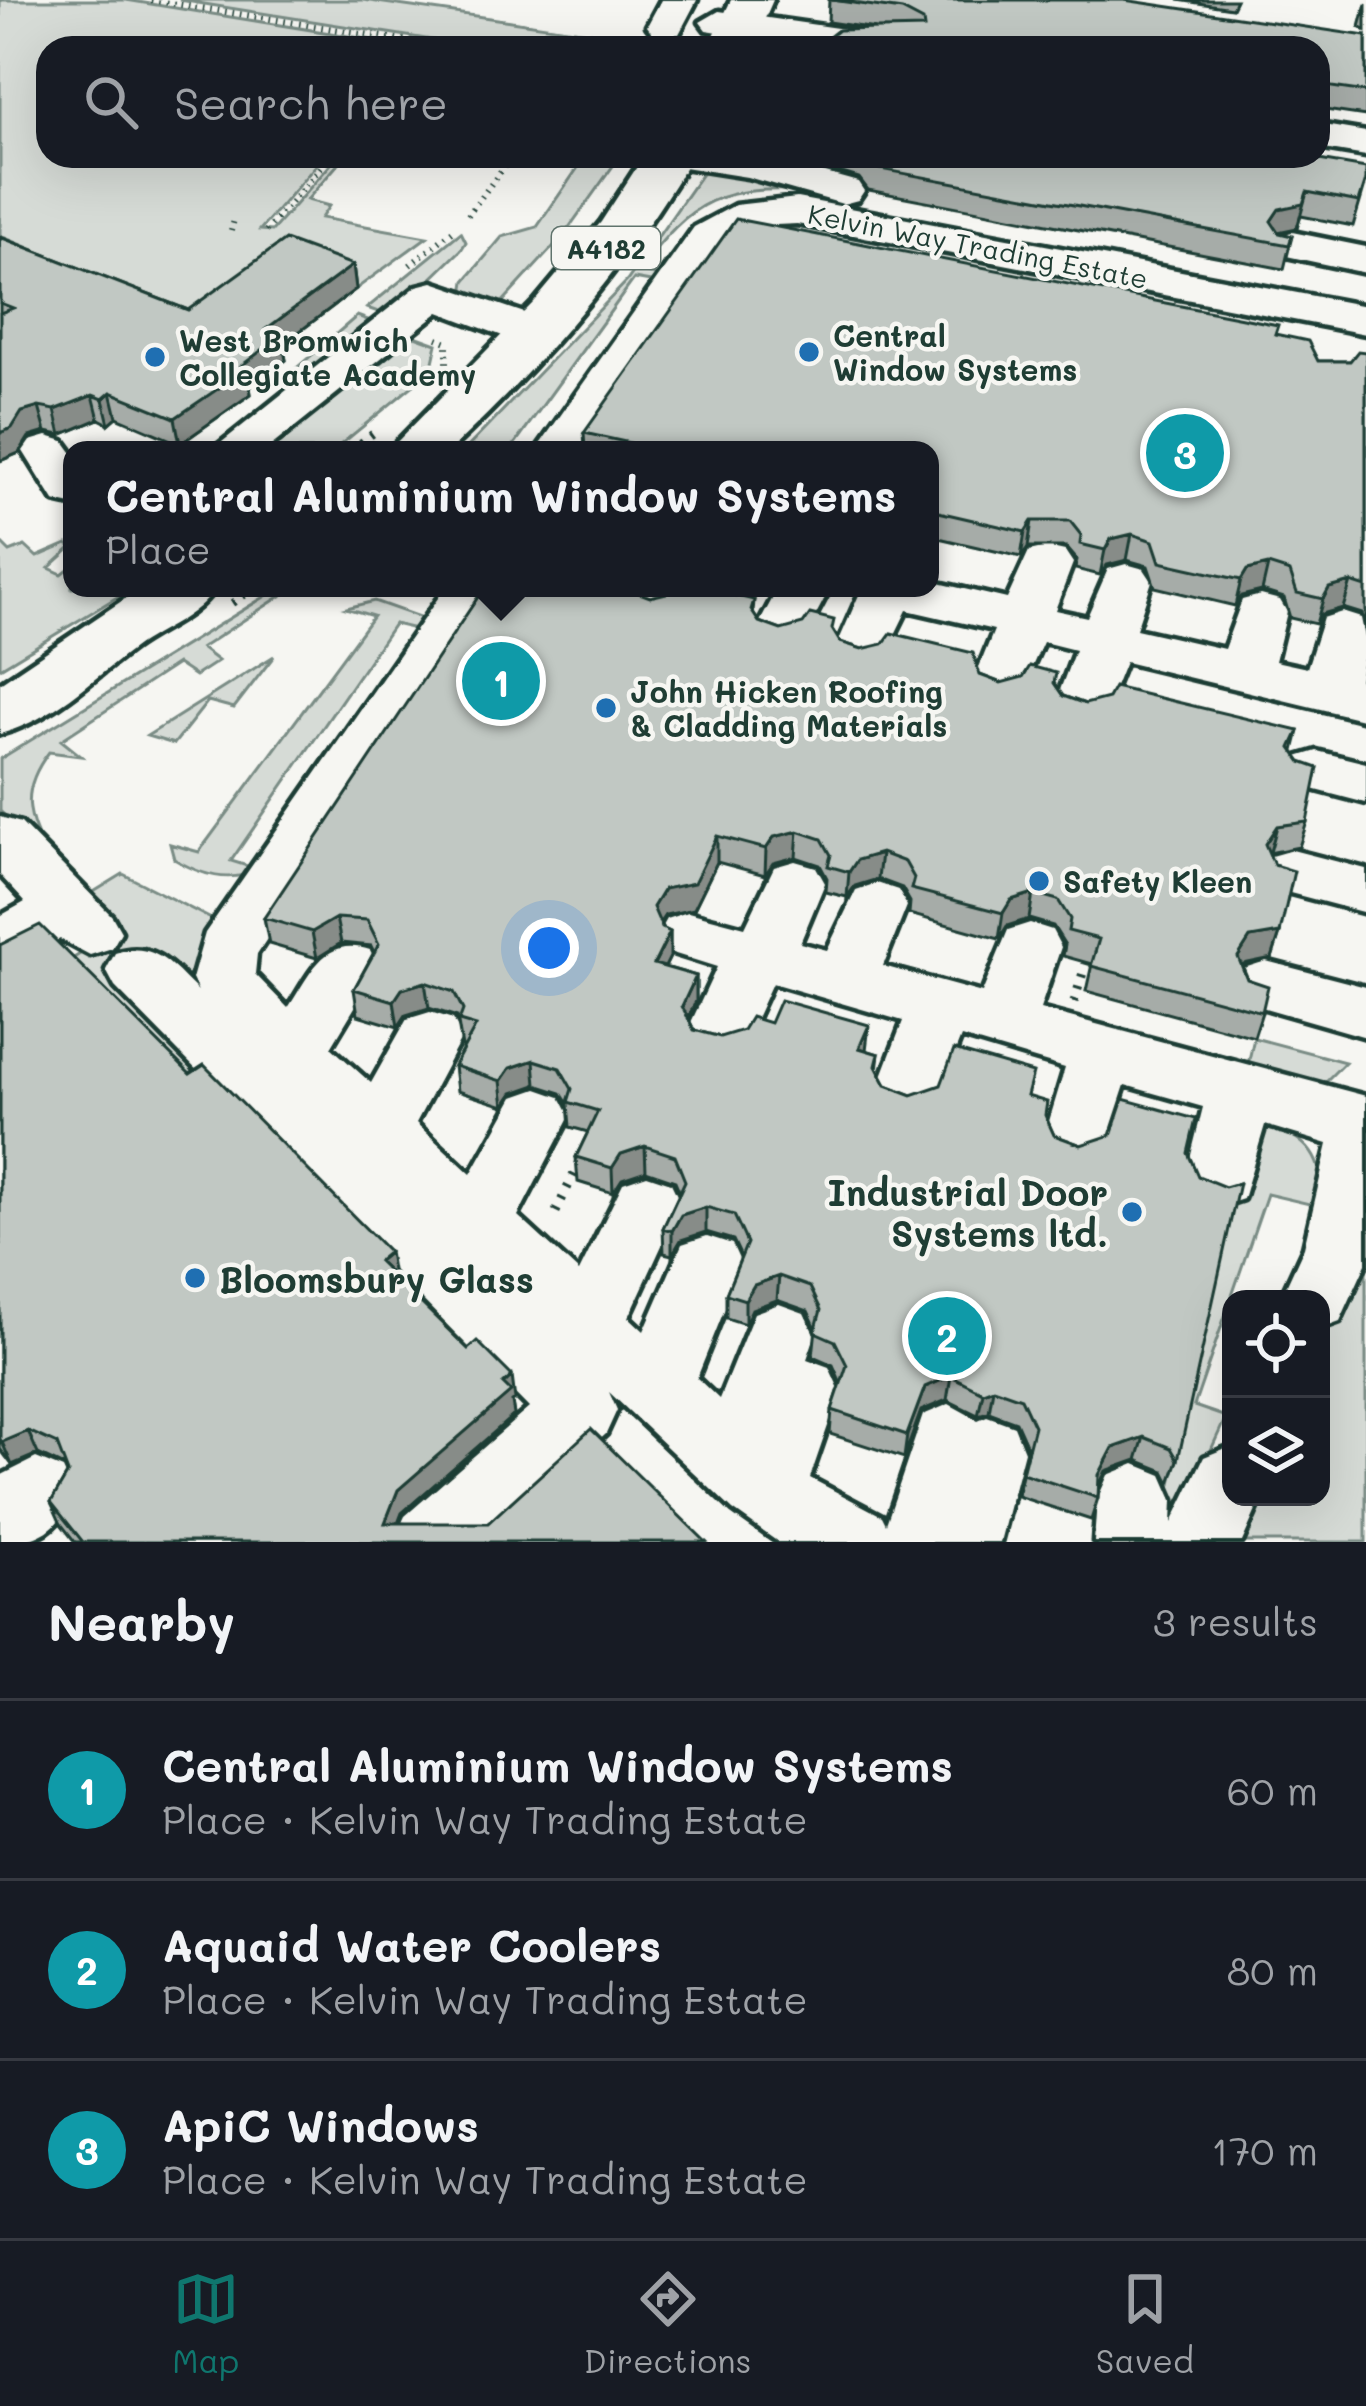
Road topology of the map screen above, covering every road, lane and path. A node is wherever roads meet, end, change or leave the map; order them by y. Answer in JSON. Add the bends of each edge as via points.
{"nodes":[{"id":1,"x":151,"y":0,"type":"edge"},
{"id":2,"x":730,"y":24,"type":"edge"},
{"id":3,"x":367,"y":36,"type":"edge"},
{"id":4,"x":815,"y":36,"type":"edge"},
{"id":5,"x":1330,"y":118,"type":"edge"},
{"id":6,"x":1366,"y":124,"type":"edge"},
{"id":7,"x":1330,"y":138,"type":"edge"},
{"id":8,"x":1366,"y":144,"type":"edge"},
{"id":9,"x":321,"y":168,"type":"edge"},
{"id":10,"x":503,"y":168,"type":"edge"},
{"id":11,"x":660,"y":168,"type":"edge"},
{"id":12,"x":738,"y":168,"type":"edge"},
{"id":13,"x":813,"y":214,"type":"junction"},
{"id":14,"x":468,"y":215,"type":"dead end"},
{"id":15,"x":234,"y":220,"type":"dead end"},
{"id":16,"x":873,"y":226,"type":"junction"},
{"id":17,"x":231,"y":230,"type":"dead end"},
{"id":18,"x":266,"y":231,"type":"dead end"},
{"id":19,"x":1030,"y":234,"type":"junction"},
{"id":20,"x":1292,"y":245,"type":"edge"},
{"id":21,"x":982,"y":247,"type":"junction"},
{"id":22,"x":789,"y":254,"type":"edge"},
{"id":23,"x":1366,"y":260,"type":"edge"},
{"id":24,"x":848,"y":266,"type":"edge"},
{"id":25,"x":1159,"y":280,"type":"junction"},
{"id":26,"x":959,"y":288,"type":"edge"},
{"id":27,"x":1227,"y":293,"type":"junction"},
{"id":28,"x":1025,"y":301,"type":"edge"},
{"id":29,"x":432,"y":316,"type":"junction"},
{"id":30,"x":1352,"y":320,"type":"edge"},
{"id":31,"x":1142,"y":324,"type":"edge"},
{"id":32,"x":532,"y":331,"type":"junction"},
{"id":33,"x":1212,"y":338,"type":"edge"},
{"id":34,"x":446,"y":371,"type":"dead end"},
{"id":35,"x":249,"y":441,"type":"edge"},
{"id":36,"x":388,"y":441,"type":"edge"},
{"id":37,"x":426,"y":441,"type":"edge"},
{"id":38,"x":566,"y":441,"type":"edge"},
{"id":39,"x":1047,"y":563,"type":"dead end"},
{"id":40,"x":1126,"y":581,"type":"dead end"},
{"id":41,"x":171,"y":597,"type":"edge"},
{"id":42,"x":214,"y":597,"type":"edge"},
{"id":43,"x":466,"y":597,"type":"edge"},
{"id":44,"x":886,"y":597,"type":"edge"},
{"id":45,"x":928,"y":597,"type":"edge"},
{"id":46,"x":1261,"y":612,"type":"dead end"},
{"id":47,"x":1024,"y":620,"type":"junction"},
{"id":48,"x":1342,"y":630,"type":"dead end"},
{"id":49,"x":1106,"y":639,"type":"junction"},
{"id":50,"x":861,"y":652,"type":"edge"},
{"id":51,"x":1245,"y":671,"type":"junction"},
{"id":52,"x":68,"y":672,"type":"junction"},
{"id":53,"x":999,"y":686,"type":"edge"},
{"id":54,"x":1347,"y":696,"type":"edge"},
{"id":55,"x":1082,"y":706,"type":"edge"},
{"id":56,"x":0,"y":712,"type":"edge"},
{"id":57,"x":0,"y":838,"type":"edge"},
{"id":58,"x":1366,"y":871,"type":"edge"},
{"id":59,"x":795,"y":883,"type":"dead end"},
{"id":60,"x":1366,"y":891,"type":"edge"},
{"id":61,"x":877,"y":905,"type":"dead end"},
{"id":62,"x":688,"y":935,"type":"dead end"},
{"id":63,"x":98,"y":936,"type":"junction"},
{"id":64,"x":0,"y":946,"type":"edge"},
{"id":65,"x":1060,"y":949,"type":"joint"},
{"id":66,"x":768,"y":957,"type":"junction"},
{"id":67,"x":348,"y":967,"type":"dead end"},
{"id":68,"x":846,"y":979,"type":"junction"},
{"id":69,"x":1366,"y":989,"type":"edge"},
{"id":70,"x":925,"y":1002,"type":"junction"},
{"id":71,"x":1366,"y":1012,"type":"edge"},
{"id":72,"x":430,"y":1036,"type":"dead end"},
{"id":73,"x":735,"y":1038,"type":"edge"},
{"id":74,"x":1059,"y":1040,"type":"junction"},
{"id":75,"x":894,"y":1084,"type":"edge"},
{"id":76,"x":252,"y":1091,"type":"junction"},
{"id":77,"x":1240,"y":1092,"type":"junction"},
{"id":78,"x":1366,"y":1125,"type":"edge"},
{"id":79,"x":378,"y":1130,"type":"junction"},
{"id":80,"x":561,"y":1132,"type":"joint"},
{"id":81,"x":1060,"y":1133,"type":"edge"},
{"id":82,"x":1219,"y":1179,"type":"edge"},
{"id":83,"x":647,"y":1204,"type":"dead end"},
{"id":84,"x":556,"y":1212,"type":"dead end"},
{"id":85,"x":478,"y":1224,"type":"junction"},
{"id":86,"x":707,"y":1266,"type":"dead end"},
{"id":87,"x":1319,"y":1290,"type":"edge"},
{"id":88,"x":590,"y":1326,"type":"junction"},
{"id":89,"x":791,"y":1363,"type":"dead end"},
{"id":90,"x":656,"y":1389,"type":"junction"},
{"id":91,"x":751,"y":1475,"type":"junction"},
{"id":92,"x":1222,"y":1501,"type":"edge"},
{"id":93,"x":432,"y":1542,"type":"edge"},
{"id":94,"x":855,"y":1542,"type":"edge"},
{"id":95,"x":919,"y":1542,"type":"edge"},
{"id":96,"x":961,"y":1542,"type":"edge"},
{"id":97,"x":1203,"y":1542,"type":"edge"}],
"edges":[{"from":1,"to":3,"type":"path"},
{"from":2,"to":4,"type":"street"},
{"from":5,"to":6,"type":"street"},
{"from":7,"to":8,"type":"street"},
{"from":9,"to":18,"type":"path"},
{"from":10,"to":14,"type":"path"},
{"from":11,"to":32,"type":"main road","number":"A4182","via":[[606,247]]},
{"from":12,"to":19,"type":"street"},
{"from":13,"to":16,"type":"street","name":"Kelvin Way Trading Estate"},
{"from":13,"to":22,"type":"street"},
{"from":13,"to":38,"type":"street","name":"Kelvin Way Trading Estate","via":[[755,212],[719,226]]},
{"from":15,"to":17,"type":"path"},
{"from":16,"to":21,"type":"street","name":"Kelvin Way Trading Estate"},
{"from":16,"to":24,"type":"street"},
{"from":19,"to":21,"type":"street","name":"Kelvin Way Trading Estate"},
{"from":19,"to":25,"type":"street","name":"Kelvin Way Trading Estate"},
{"from":19,"to":28,"type":"street"},
{"from":19,"to":30,"type":"street"},
{"from":20,"to":23,"type":"street"},
{"from":21,"to":26,"type":"street"},
{"from":25,"to":27,"type":"street","name":"Kelvin Way Trading Estate"},
{"from":25,"to":31,"type":"street"},
{"from":27,"to":30,"type":"street","name":"Kelvin Way Trading Estate"},
{"from":27,"to":33,"type":"street"},
{"from":29,"to":32,"type":"street"},
{"from":29,"to":34,"type":"path","via":[[447,342]]},
{"from":29,"to":35,"type":"street"},
{"from":32,"to":36,"type":"main road","number":"A4182"},
{"from":32,"to":37,"type":"main road","number":"A4182"},
{"from":39,"to":47,"type":"street"},
{"from":40,"to":49,"type":"street"},
{"from":41,"to":52,"type":"main road"},
{"from":42,"to":52,"type":"main road","via":[[142,645]]},
{"from":43,"to":76,"type":"street","via":[[227,950],[221,966]]},
{"from":44,"to":50,"type":"street"},
{"from":45,"to":47,"type":"street"},
{"from":46,"to":51,"type":"street"},
{"from":47,"to":49,"type":"street"},
{"from":47,"to":53,"type":"street"},
{"from":48,"to":54,"type":"street"},
{"from":49,"to":51,"type":"street"},
{"from":49,"to":55,"type":"street"},
{"from":51,"to":54,"type":"street"},
{"from":52,"to":56,"type":"main road"},
{"from":57,"to":63,"type":"street"},
{"from":58,"to":60,"type":"street","via":[[1294,863]]},
{"from":59,"to":66,"type":"street"},
{"from":61,"to":68,"type":"street"},
{"from":62,"to":66,"type":"street"},
{"from":63,"to":64,"type":"street"},
{"from":63,"to":76,"type":"street"},
{"from":65,"to":74,"type":"street"},
{"from":65,"to":74,"type":"path"},
{"from":66,"to":68,"type":"street"},
{"from":66,"to":73,"type":"street"},
{"from":67,"to":76,"type":"street"},
{"from":68,"to":70,"type":"street"},
{"from":69,"to":71,"type":"street","via":[[1268,975]]},
{"from":70,"to":74,"type":"street"},
{"from":70,"to":75,"type":"street"},
{"from":72,"to":79,"type":"street"},
{"from":74,"to":77,"type":"street"},
{"from":74,"to":81,"type":"street"},
{"from":76,"to":79,"type":"street"},
{"from":76,"to":93,"type":"street","via":[[580,1410]]},
{"from":77,"to":78,"type":"street"},
{"from":77,"to":82,"type":"street"},
{"from":78,"to":87,"type":"street","via":[[1340,1247]]},
{"from":79,"to":85,"type":"street"},
{"from":80,"to":84,"type":"path"},
{"from":80,"to":85,"type":"street"},
{"from":83,"to":88,"type":"street"},
{"from":85,"to":88,"type":"street"},
{"from":86,"to":90,"type":"street"},
{"from":88,"to":90,"type":"street"},
{"from":89,"to":91,"type":"street"},
{"from":90,"to":91,"type":"street"},
{"from":91,"to":94,"type":"street"},
{"from":92,"to":97,"type":"street"},
{"from":95,"to":96,"type":"street","via":[[968,1445]]}]}
